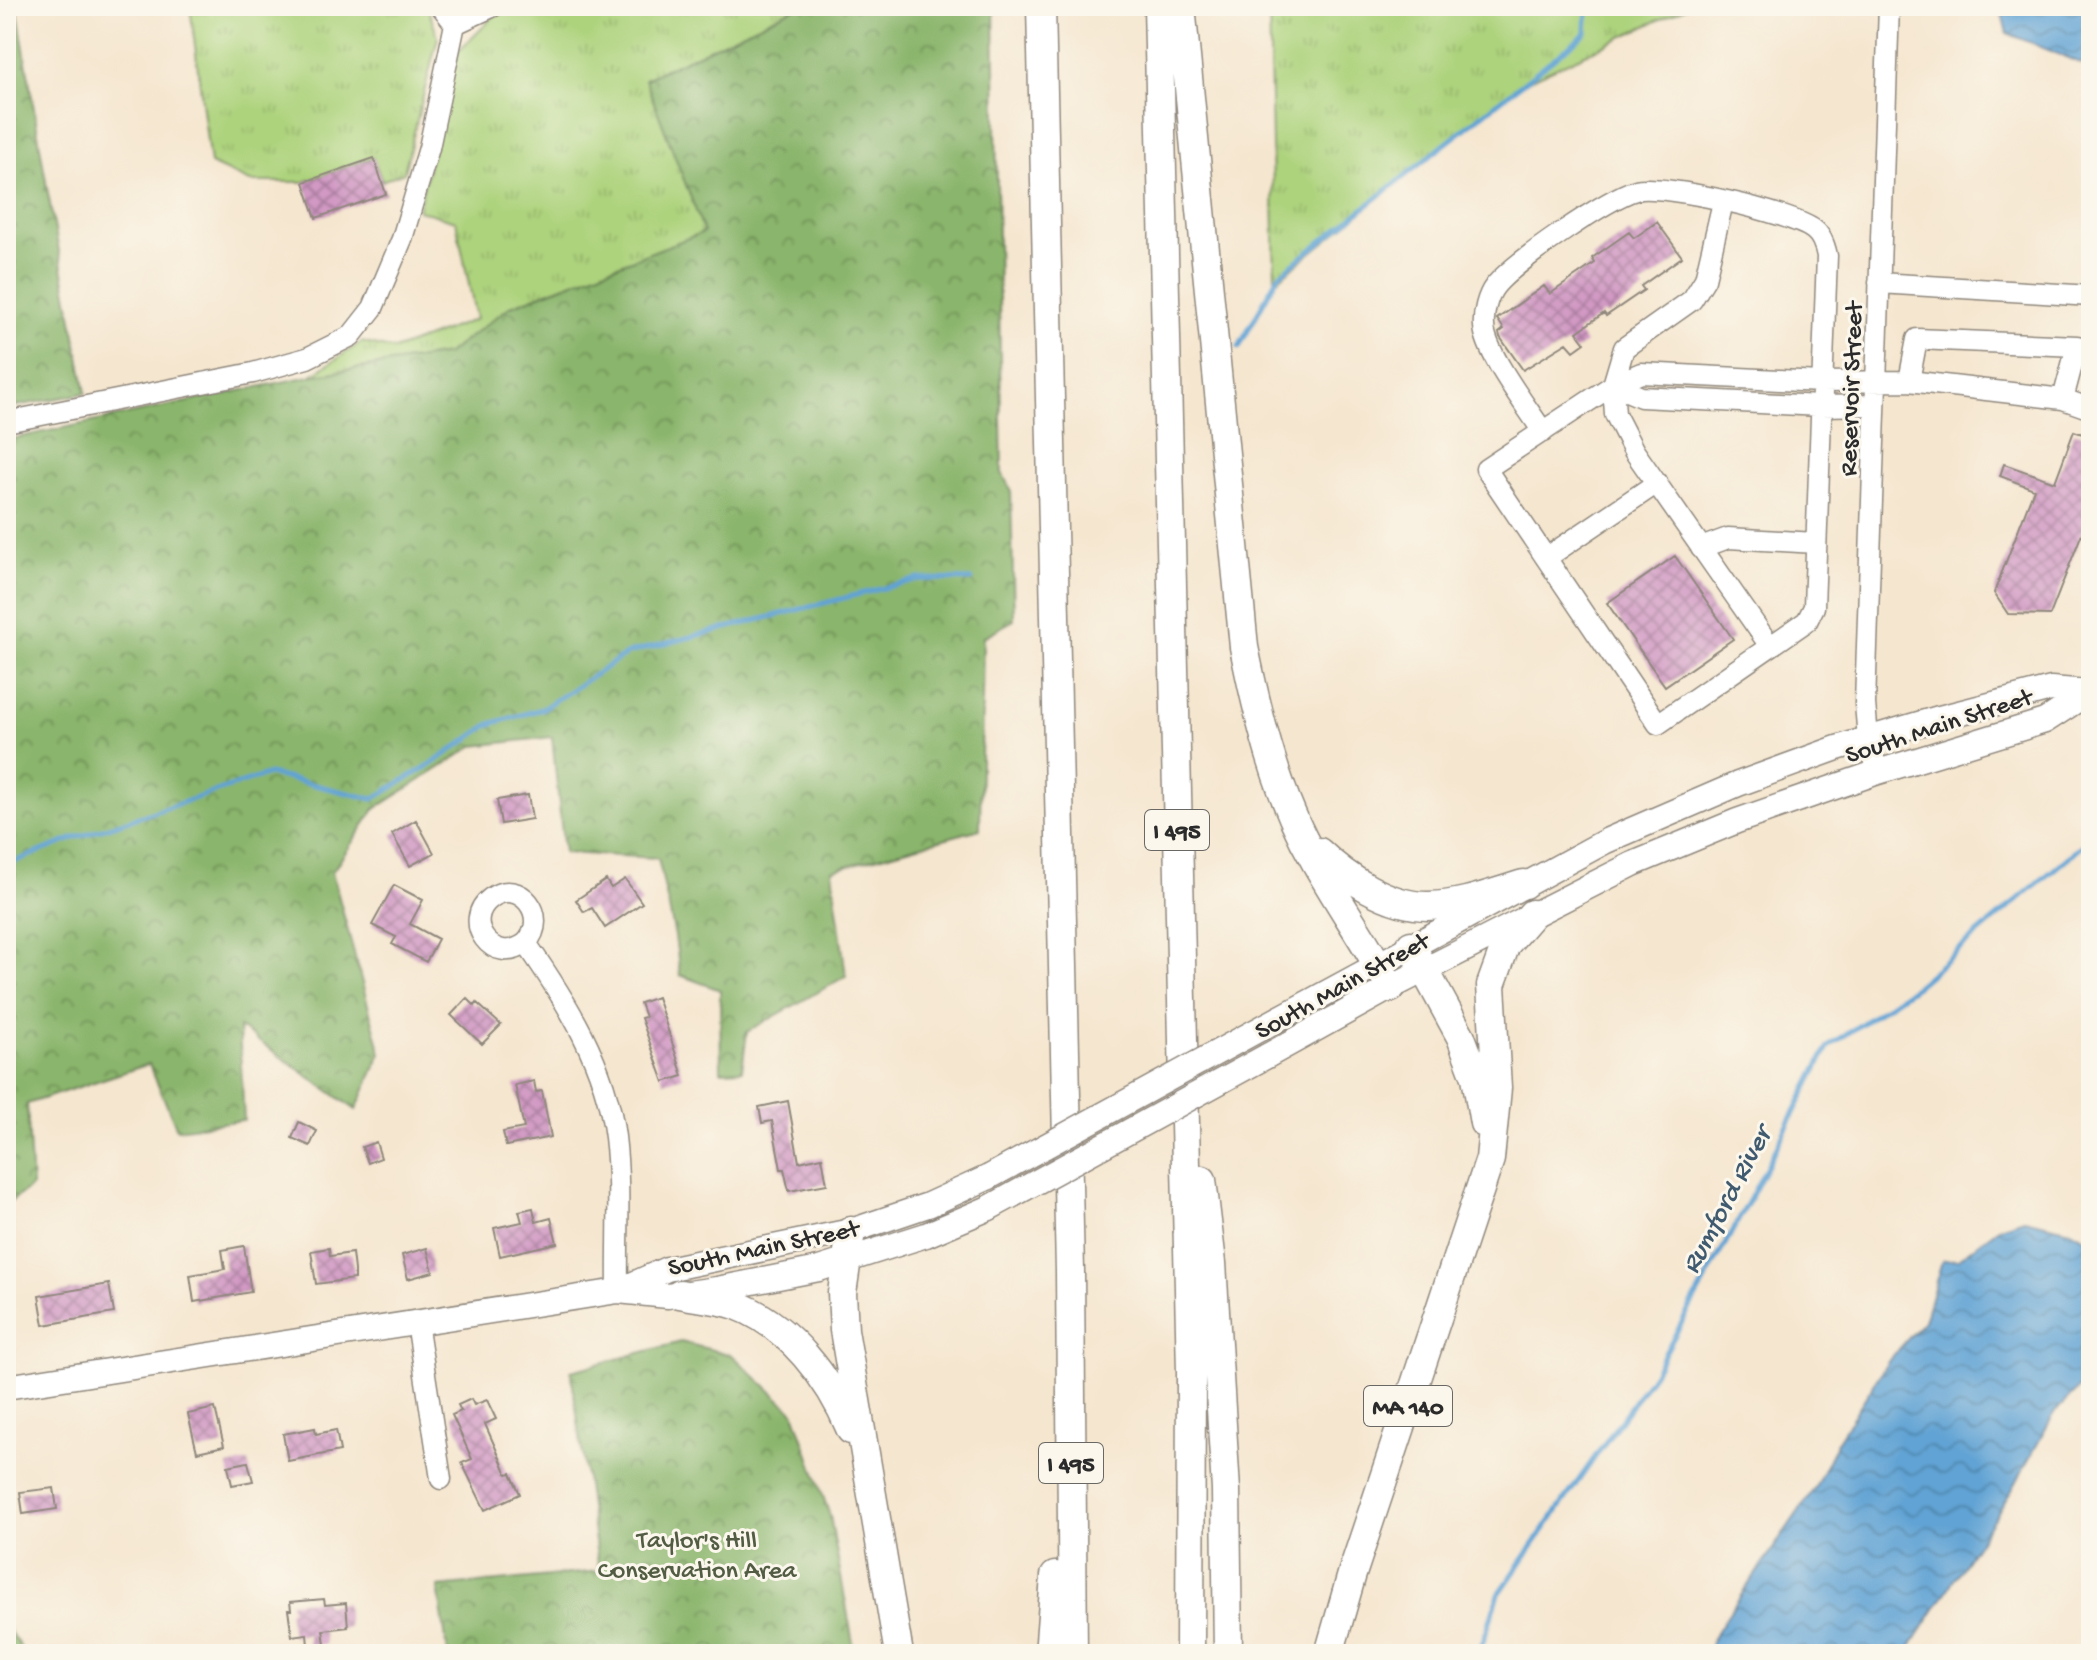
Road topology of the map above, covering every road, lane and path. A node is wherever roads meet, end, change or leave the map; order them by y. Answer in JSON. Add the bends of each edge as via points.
{"nodes":[{"id":1,"x":441,"y":6,"type":"edge"},
{"id":2,"x":494,"y":6,"type":"edge"},
{"id":3,"x":1041,"y":6,"type":"edge"},
{"id":4,"x":1158,"y":6,"type":"edge"},
{"id":5,"x":1181,"y":6,"type":"edge"},
{"id":6,"x":1889,"y":6,"type":"edge"},
{"id":7,"x":455,"y":24,"type":"junction"},
{"id":8,"x":1723,"y":202,"type":"junction"},
{"id":9,"x":1879,"y":283,"type":"junction"},
{"id":10,"x":2091,"y":296,"type":"edge"},
{"id":11,"x":2084,"y":348,"type":"edge"},
{"id":12,"x":1909,"y":381,"type":"junction"},
{"id":13,"x":1821,"y":382,"type":"junction"},
{"id":14,"x":1876,"y":383,"type":"junction"},
{"id":15,"x":1613,"y":385,"type":"junction"},
{"id":16,"x":2063,"y":399,"type":"junction"},
{"id":17,"x":1874,"y":405,"type":"junction"},
{"id":18,"x":1821,"y":406,"type":"junction"},
{"id":19,"x":2091,"y":409,"type":"edge"},
{"id":20,"x":6,"y":422,"type":"edge"},
{"id":21,"x":1543,"y":432,"type":"junction"},
{"id":22,"x":1657,"y":483,"type":"junction"},
{"id":23,"x":1816,"y":543,"type":"junction"},
{"id":24,"x":1701,"y":548,"type":"junction"},
{"id":25,"x":1546,"y":558,"type":"junction"},
{"id":26,"x":1770,"y":646,"type":"junction"},
{"id":27,"x":2089,"y":692,"type":"edge"},
{"id":28,"x":1868,"y":738,"type":"junction"},
{"id":29,"x":1878,"y":772,"type":"junction"},
{"id":30,"x":1303,"y":838,"type":"junction"},
{"id":31,"x":1524,"y":884,"type":"junction"},
{"id":32,"x":1532,"y":914,"type":"junction"},
{"id":33,"x":526,"y":943,"type":"dead end"},
{"id":34,"x":1411,"y":945,"type":"junction"},
{"id":35,"x":1425,"y":970,"type":"junction"},
{"id":36,"x":1384,"y":976,"type":"junction"},
{"id":37,"x":1184,"y":1103,"type":"junction"},
{"id":38,"x":1490,"y":1159,"type":"junction"},
{"id":39,"x":851,"y":1231,"type":"junction"},
{"id":40,"x":846,"y":1260,"type":"junction"},
{"id":41,"x":1070,"y":1271,"type":"junction"},
{"id":42,"x":618,"y":1291,"type":"junction"},
{"id":43,"x":680,"y":1294,"type":"junction"},
{"id":44,"x":417,"y":1322,"type":"junction"},
{"id":45,"x":6,"y":1387,"type":"edge"},
{"id":46,"x":441,"y":1479,"type":"dead end"},
{"id":47,"x":872,"y":1494,"type":"junction"},
{"id":48,"x":899,"y":1654,"type":"edge"},
{"id":49,"x":1049,"y":1654,"type":"edge"},
{"id":50,"x":1073,"y":1654,"type":"edge"},
{"id":51,"x":1190,"y":1654,"type":"edge"},
{"id":52,"x":1228,"y":1654,"type":"edge"},
{"id":53,"x":1329,"y":1654,"type":"edge"}],
"edges":[{"from":1,"to":7,"type":"street"},
{"from":2,"to":7,"type":"street"},
{"from":3,"to":41,"type":"highway","number":"I 495"},
{"from":4,"to":37,"type":"highway","number":"I 495"},
{"from":5,"to":30,"type":"highway","via":[[1244,647],[1273,766]]},
{"from":6,"to":9,"type":"street","name":"Reservoir Street"},
{"from":7,"to":20,"type":"street","via":[[429,148],[402,239],[373,308],[351,336],[307,358],[253,373]]},
{"from":8,"to":13,"type":"street","via":[[1798,221],[1824,243]]},
{"from":8,"to":15,"type":"street","via":[[1705,279],[1692,300],[1624,348]]},
{"from":8,"to":21,"type":"street","via":[[1682,192],[1636,190],[1523,259],[1493,287],[1483,328],[1492,353]]},
{"from":9,"to":10,"type":"street"},
{"from":9,"to":14,"type":"street","name":"Reservoir Street"},
{"from":11,"to":12,"type":"street","via":[[1917,339]]},
{"from":11,"to":16,"type":"street"},
{"from":12,"to":14,"type":"street"},
{"from":12,"to":16,"type":"street"},
{"from":13,"to":14,"type":"street"},
{"from":13,"to":15,"type":"street","via":[[1641,373]]},
{"from":13,"to":18,"type":"street"},
{"from":14,"to":17,"type":"street","name":"Reservoir Street"},
{"from":15,"to":18,"type":"street","via":[[1641,397]]},
{"from":15,"to":21,"type":"street"},
{"from":15,"to":22,"type":"street","via":[[1615,414]]},
{"from":16,"to":19,"type":"street"},
{"from":17,"to":18,"type":"street"},
{"from":17,"to":28,"type":"street","name":"Reservoir Street"},
{"from":18,"to":23,"type":"street"},
{"from":21,"to":25,"type":"street","via":[[1486,469]]},
{"from":22,"to":24,"type":"street"},
{"from":22,"to":25,"type":"street"},
{"from":23,"to":24,"type":"street","via":[[1728,538]]},
{"from":23,"to":26,"type":"street","via":[[1814,607],[1807,621]]},
{"from":24,"to":26,"type":"street"},
{"from":25,"to":26,"type":"street","via":[[1658,724]]},
{"from":27,"to":28,"type":"main road","name":"South Main Street","number":"MA 140","via":[[2051,689]]},
{"from":27,"to":29,"type":"main road","name":"South Main Street","number":"MA 140","via":[[2045,721]]},
{"from":28,"to":29,"type":"street","name":"Reservoir Street"},
{"from":28,"to":31,"type":"main road","name":"South Main Street","number":"MA 140","via":[[1727,789],[1606,841]]},
{"from":29,"to":32,"type":"main road","name":"South Main Street","number":"MA 140","via":[[1737,821]]},
{"from":30,"to":31,"type":"highway","via":[[1340,872],[1400,901],[1426,906],[1455,903]]},
{"from":30,"to":36,"type":"highway"},
{"from":31,"to":34,"type":"main road","name":"South Main Street","number":"MA 140"},
{"from":32,"to":35,"type":"main road","name":"South Main Street"},
{"from":32,"to":38,"type":"highway","number":"MA 140","via":[[1506,944],[1491,985],[1497,1088]]},
{"from":33,"to":42,"type":"street","via":[[579,1026],[610,1109],[617,1164]]},
{"from":34,"to":35,"type":"highway"},
{"from":34,"to":36,"type":"main road","name":"South Main Street","number":"MA 140"},
{"from":35,"to":36,"type":"main road","name":"South Main Street"},
{"from":35,"to":38,"type":"highway","via":[[1476,1077]]},
{"from":36,"to":39,"type":"main road","name":"South Main Street","number":"MA 140","bridge":true,"via":[[1267,1025],[989,1177]]},
{"from":36,"to":40,"type":"main road","name":"South Main Street","bridge":true,"via":[[1267,1056],[989,1208]]},
{"from":37,"to":51,"type":"highway","number":"I 495"},
{"from":37,"to":52,"type":"highway","via":[[1203,1184],[1212,1263],[1226,1490]]},
{"from":38,"to":53,"type":"highway","number":"MA 140"},
{"from":39,"to":40,"type":"highway"},
{"from":39,"to":42,"type":"main road","name":"South Main Street","via":[[667,1269]]},
{"from":40,"to":43,"type":"main road","name":"South Main Street"},
{"from":40,"to":47,"type":"highway","via":[[844,1330]]},
{"from":41,"to":49,"type":"highway"},
{"from":41,"to":50,"type":"highway","number":"I 495"},
{"from":42,"to":43,"type":"main road","name":"South Main Street"},
{"from":42,"to":44,"type":"main road","name":"South Main Street"},
{"from":43,"to":47,"type":"highway","via":[[736,1305],[782,1332],[837,1399]]},
{"from":44,"to":45,"type":"main road","name":"South Main Street"},
{"from":44,"to":46,"type":"street"},
{"from":47,"to":48,"type":"highway"}]}
